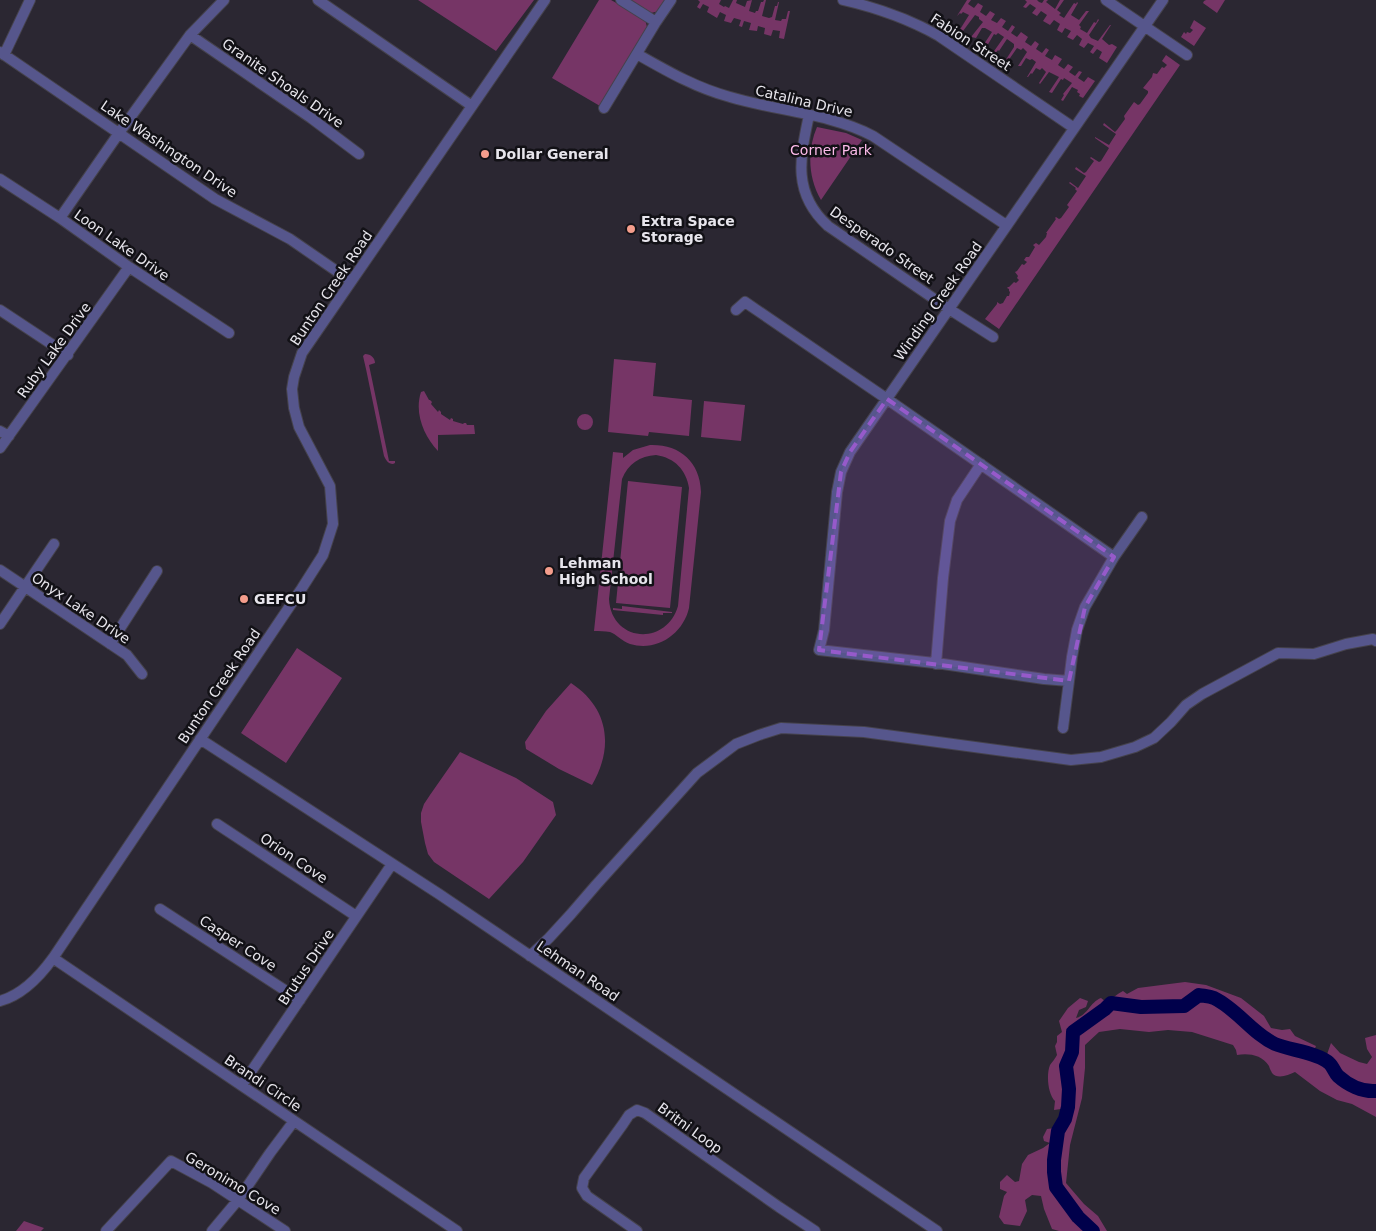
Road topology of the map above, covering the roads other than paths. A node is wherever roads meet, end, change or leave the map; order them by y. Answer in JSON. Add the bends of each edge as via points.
{"nodes":[{"id":1,"x":30,"y":0,"type":"edge"},
{"id":2,"x":224,"y":0,"type":"edge"},
{"id":3,"x":318,"y":0,"type":"edge"},
{"id":4,"x":545,"y":0,"type":"edge"},
{"id":5,"x":621,"y":0,"type":"edge"},
{"id":6,"x":671,"y":0,"type":"edge"},
{"id":7,"x":843,"y":0,"type":"edge"},
{"id":8,"x":1106,"y":0,"type":"edge"},
{"id":9,"x":1163,"y":0,"type":"edge"},
{"id":10,"x":656,"y":22,"type":"junction"},
{"id":11,"x":1145,"y":27,"type":"junction"},
{"id":12,"x":190,"y":34,"type":"junction"},
{"id":13,"x":2,"y":53,"type":"edge"},
{"id":14,"x":637,"y":54,"type":"junction"},
{"id":15,"x":1187,"y":55,"type":"dead end"},
{"id":16,"x":472,"y":106,"type":"junction"},
{"id":17,"x":604,"y":108,"type":"dead end"},
{"id":18,"x":809,"y":115,"type":"junction"},
{"id":19,"x":1074,"y":128,"type":"junction"},
{"id":20,"x":119,"y":133,"type":"junction"},
{"id":21,"x":359,"y":154,"type":"dead end"},
{"id":22,"x":0,"y":179,"type":"edge"},
{"id":23,"x":60,"y":218,"type":"junction"},
{"id":24,"x":1006,"y":225,"type":"junction"},
{"id":25,"x":129,"y":268,"type":"junction"},
{"id":26,"x":351,"y":281,"type":"junction"},
{"id":27,"x":0,"y":310,"type":"edge"},
{"id":28,"x":736,"y":310,"type":"dead end"},
{"id":29,"x":949,"y":310,"type":"junction"},
{"id":30,"x":229,"y":333,"type":"dead end"},
{"id":31,"x":993,"y":337,"type":"dead end"},
{"id":32,"x":68,"y":355,"type":"junction"},
{"id":33,"x":887,"y":398,"type":"junction"},
{"id":34,"x":4,"y":434,"type":"edge"},
{"id":35,"x":0,"y":448,"type":"edge"},
{"id":36,"x":981,"y":464,"type":"junction"},
{"id":37,"x":1142,"y":517,"type":"dead end"},
{"id":38,"x":54,"y":544,"type":"dead end"},
{"id":39,"x":1114,"y":557,"type":"junction"},
{"id":40,"x":0,"y":570,"type":"edge"},
{"id":41,"x":157,"y":571,"type":"dead end"},
{"id":42,"x":25,"y":587,"type":"junction"},
{"id":43,"x":0,"y":624,"type":"edge"},
{"id":44,"x":1376,"y":641,"type":"edge"},
{"id":45,"x":110,"y":644,"type":"junction"},
{"id":46,"x":936,"y":664,"type":"junction"},
{"id":47,"x":142,"y":674,"type":"dead end"},
{"id":48,"x":1069,"y":681,"type":"junction"},
{"id":49,"x":1063,"y":728,"type":"dead end"},
{"id":50,"x":200,"y":739,"type":"junction"},
{"id":51,"x":217,"y":824,"type":"dead end"},
{"id":52,"x":392,"y":864,"type":"junction"},
{"id":53,"x":160,"y":909,"type":"dead end"},
{"id":54,"x":356,"y":916,"type":"junction"},
{"id":55,"x":530,"y":956,"type":"junction"},
{"id":56,"x":53,"y":958,"type":"junction"},
{"id":57,"x":300,"y":1000,"type":"junction"},
{"id":58,"x":0,"y":1001,"type":"edge"},
{"id":59,"x":242,"y":1085,"type":"junction"},
{"id":60,"x":294,"y":1121,"type":"junction"},
{"id":61,"x":238,"y":1200,"type":"junction"},
{"id":62,"x":106,"y":1231,"type":"edge"},
{"id":63,"x":212,"y":1231,"type":"edge"},
{"id":64,"x":285,"y":1231,"type":"edge"},
{"id":65,"x":457,"y":1231,"type":"edge"},
{"id":66,"x":637,"y":1231,"type":"edge"},
{"id":67,"x":815,"y":1231,"type":"edge"},
{"id":68,"x":937,"y":1231,"type":"edge"}],
"edges":[{"from":1,"to":13,"type":"street"},
{"from":2,"to":12,"type":"street"},
{"from":3,"to":16,"type":"street"},
{"from":4,"to":16,"type":"street","name":"Bunton Creek Road"},
{"from":5,"to":10,"type":"street"},
{"from":6,"to":10,"type":"street"},
{"from":7,"to":19,"type":"street","name":"Fabion Street","via":[[877,8],[924,27]]},
{"from":8,"to":11,"type":"street"},
{"from":9,"to":11,"type":"street","name":"Winding Creek Road"},
{"from":10,"to":14,"type":"street"},
{"from":11,"to":15,"type":"street"},
{"from":11,"to":19,"type":"street","name":"Winding Creek Road"},
{"from":12,"to":20,"type":"street"},
{"from":12,"to":21,"type":"street","name":"Granite Shoals Drive"},
{"from":13,"to":20,"type":"street","name":"Lake Washington Drive"},
{"from":14,"to":17,"type":"street"},
{"from":14,"to":18,"type":"street","name":"Catalina Drive","via":[[708,91]]},
{"from":16,"to":26,"type":"street","name":"Bunton Creek Road"},
{"from":18,"to":24,"type":"street","name":"Catalina Drive","via":[[840,122],[872,136]]},
{"from":18,"to":29,"type":"street","name":"Desperado Street","via":[[801,173],[804,189],[818,217]]},
{"from":19,"to":24,"type":"street","name":"Winding Creek Road"},
{"from":20,"to":23,"type":"street"},
{"from":20,"to":26,"type":"street","name":"Lake Washington Drive","via":[[214,199],[290,239]]},
{"from":22,"to":23,"type":"street","name":"Loon Lake Drive"},
{"from":23,"to":25,"type":"street","name":"Loon Lake Drive"},
{"from":24,"to":29,"type":"street","name":"Winding Creek Road"},
{"from":25,"to":30,"type":"street","name":"Loon Lake Drive"},
{"from":25,"to":32,"type":"street","name":"Ruby Lake Drive"},
{"from":26,"to":50,"type":"street","name":"Bunton Creek Road","via":[[302,353],[292,390],[301,431],[330,486],[333,524],[327,543],[302,588]]},
{"from":27,"to":32,"type":"street"},
{"from":28,"to":33,"type":"street","via":[[745,302]]},
{"from":29,"to":31,"type":"street","name":"Desperado Street"},
{"from":29,"to":33,"type":"street","name":"Winding Creek Road"},
{"from":32,"to":34,"type":"street","name":"Ruby Lake Drive"},
{"from":33,"to":36,"type":"street"},
{"from":33,"to":46,"type":"street","name":"Winding Creek Road","via":[[850,452],[841,472],[824,630],[819,650]]},
{"from":34,"to":35,"type":"street","name":"Ruby Lake Drive"},
{"from":36,"to":39,"type":"street"},
{"from":36,"to":46,"type":"street","via":[[957,500],[950,521]]},
{"from":37,"to":39,"type":"street"},
{"from":38,"to":42,"type":"street"},
{"from":39,"to":48,"type":"street","via":[[1085,607],[1077,630]]},
{"from":40,"to":42,"type":"street","name":"Onyx Lake Drive"},
{"from":41,"to":45,"type":"street"},
{"from":42,"to":43,"type":"street"},
{"from":42,"to":45,"type":"street","name":"Onyx Lake Drive"},
{"from":44,"to":55,"type":"street","via":[[1346,644],[1314,654],[1278,653],[1202,694],[1186,705],[1154,738],[1102,757],[1071,760],[864,732],[781,728],[759,735],[736,744],[697,773]]},
{"from":45,"to":47,"type":"street","name":"Onyx Lake Drive","via":[[126,655]]},
{"from":46,"to":48,"type":"street"},
{"from":48,"to":49,"type":"street"},
{"from":50,"to":52,"type":"street","name":"Lehman Road"},
{"from":50,"to":56,"type":"street","name":"Bunton Creek Road"},
{"from":51,"to":54,"type":"street","name":"Orion Cove"},
{"from":52,"to":54,"type":"street","name":"Brutus Drive"},
{"from":52,"to":55,"type":"street","name":"Lehman Road"},
{"from":53,"to":57,"type":"street","name":"Casper Cove"},
{"from":54,"to":57,"type":"street","name":"Brutus Drive"},
{"from":55,"to":68,"type":"street","name":"Lehman Road"},
{"from":56,"to":58,"type":"street","name":"Bunton Creek Road","via":[[28,985]]},
{"from":56,"to":59,"type":"street","name":"Brandi Circle"},
{"from":57,"to":59,"type":"street","name":"Brutus Drive"},
{"from":59,"to":60,"type":"street","name":"Brandi Circle"},
{"from":60,"to":61,"type":"street"},
{"from":60,"to":65,"type":"street","name":"Brandi Circle"},
{"from":61,"to":62,"type":"street","name":"Geronimo Cove","via":[[171,1161]]},
{"from":61,"to":63,"type":"street"},
{"from":61,"to":64,"type":"street","name":"Geronimo Cove"},
{"from":66,"to":67,"type":"street","name":"Britni Loop","via":[[587,1196],[582,1188],[584,1178],[629,1115],[637,1110],[645,1112]]}]}
